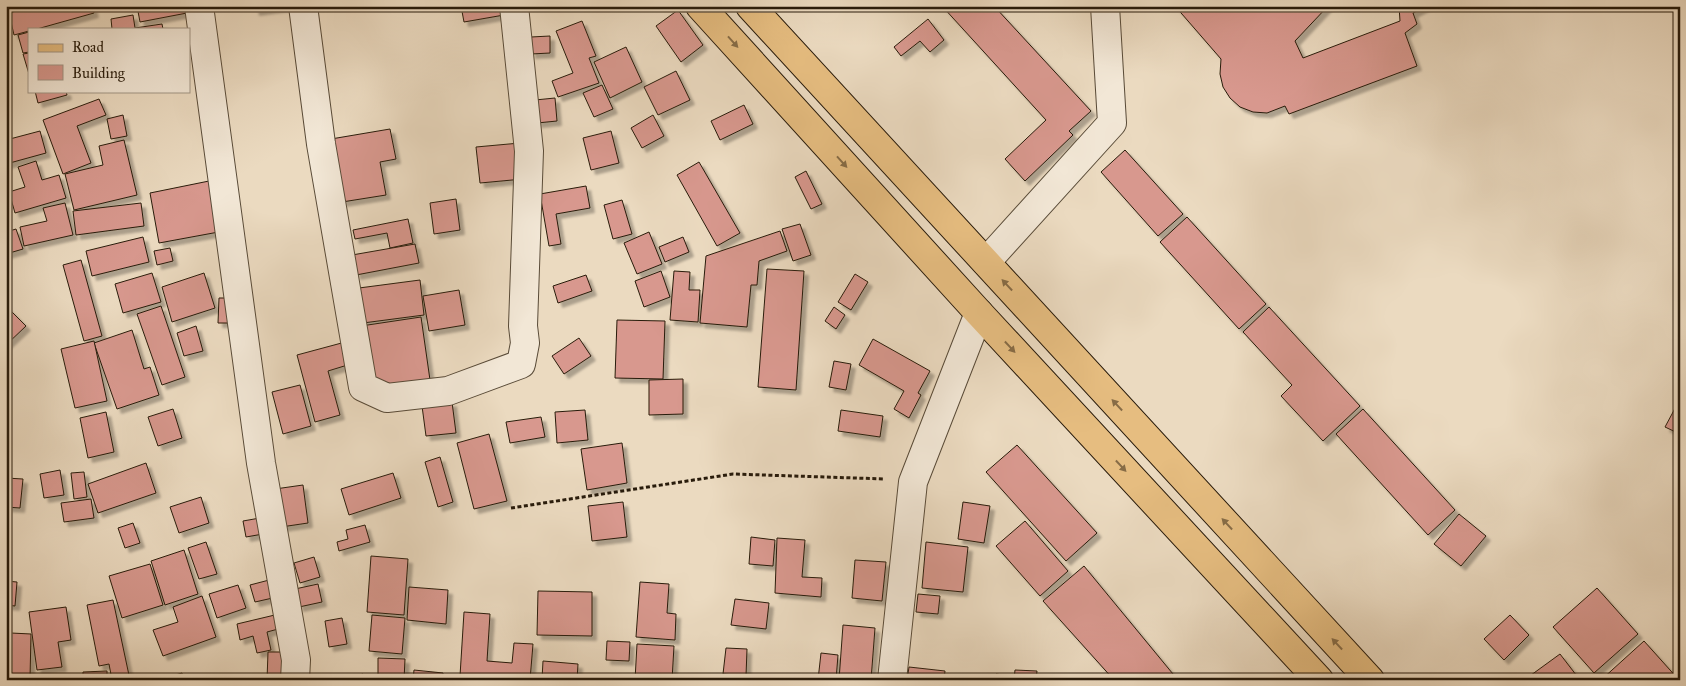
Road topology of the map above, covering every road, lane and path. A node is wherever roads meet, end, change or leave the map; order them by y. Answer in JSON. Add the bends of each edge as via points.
{"nodes":[{"id":1,"x":199,"y":6,"type":"edge"},
{"id":2,"x":303,"y":6,"type":"edge"},
{"id":3,"x":514,"y":6,"type":"edge"},
{"id":4,"x":700,"y":6,"type":"edge"},
{"id":5,"x":750,"y":6,"type":"edge"},
{"id":6,"x":1105,"y":6,"type":"edge"},
{"id":7,"x":986,"y":262,"type":"junction"},
{"id":8,"x":979,"y":313,"type":"junction"},
{"id":9,"x":913,"y":482,"type":"junction"},
{"id":10,"x":511,"y":508,"type":"dead end"},
{"id":11,"x":294,"y":680,"type":"edge"},
{"id":12,"x":892,"y":680,"type":"edge"},
{"id":13,"x":1319,"y":680,"type":"edge"},
{"id":14,"x":1370,"y":680,"type":"edge"}],
"edges":[{"from":1,"to":11,"type":"street","via":[[260,463],[296,660]]},
{"from":2,"to":3,"type":"street","via":[[322,144],[363,387],[387,398],[448,391],[521,364],[529,151]]},
{"from":4,"to":8,"type":"main road","one_way":true},
{"from":5,"to":7,"type":"main road"},
{"from":6,"to":7,"type":"street","via":[[1112,124]]},
{"from":14,"to":7,"type":"main road","one_way":true},
{"from":8,"to":9,"type":"street"},
{"from":8,"to":13,"type":"main road","one_way":true},
{"from":9,"to":10,"type":"path","via":[[858,477],[733,474]]},
{"from":9,"to":12,"type":"street"}]}
